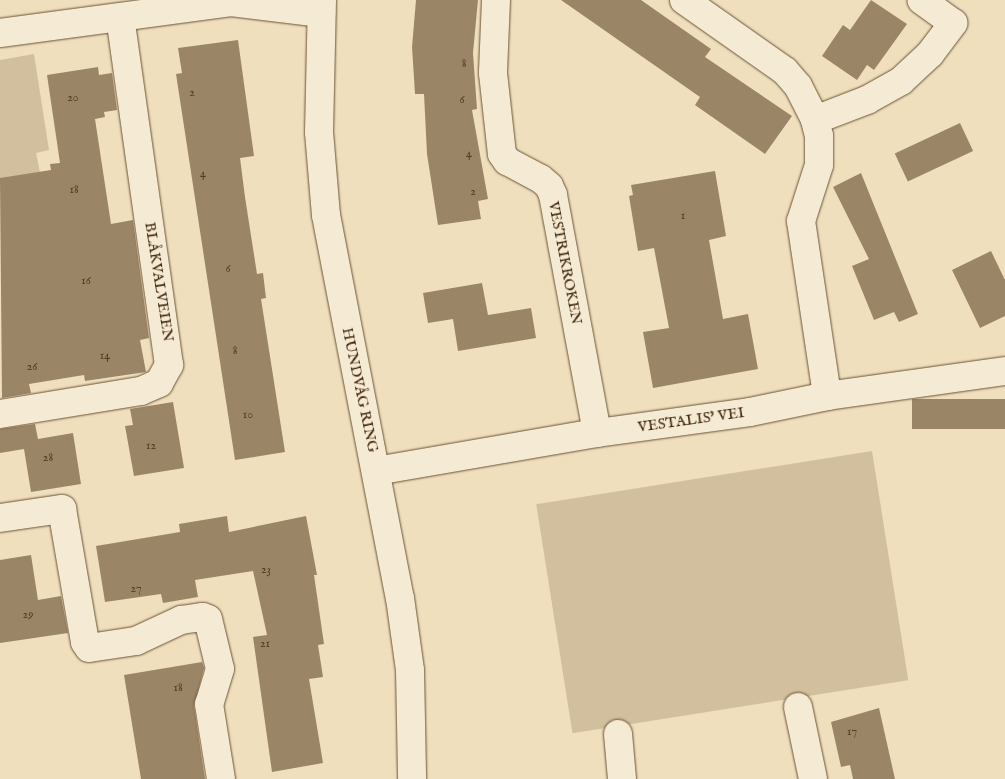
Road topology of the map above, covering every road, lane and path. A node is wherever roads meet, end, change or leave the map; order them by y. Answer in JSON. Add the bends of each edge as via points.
{"nodes":[{"id":1,"x":496,"y":0,"type":"edge"},
{"id":2,"x":684,"y":0,"type":"edge"},
{"id":3,"x":921,"y":0,"type":"edge"},
{"id":4,"x":231,"y":1,"type":"edge"},
{"id":5,"x":322,"y":7,"type":"edge"},
{"id":6,"x":120,"y":17,"type":"junction"},
{"id":7,"x":0,"y":33,"type":"edge"},
{"id":8,"x":815,"y":120,"type":"junction"},
{"id":9,"x":1005,"y":371,"type":"edge"},
{"id":10,"x":828,"y":396,"type":"junction"},
{"id":11,"x":0,"y":414,"type":"edge"},
{"id":12,"x":597,"y":433,"type":"junction"},
{"id":13,"x":376,"y":470,"type":"junction"},
{"id":14,"x":0,"y":518,"type":"edge"},
{"id":15,"x":798,"y":707,"type":"dead end"},
{"id":16,"x":618,"y":734,"type":"dead end"},
{"id":17,"x":221,"y":779,"type":"edge"},
{"id":18,"x":412,"y":779,"type":"edge"},
{"id":19,"x":622,"y":779,"type":"edge"},
{"id":20,"x":813,"y":779,"type":"edge"}],
"edges":[{"from":1,"to":12,"type":"street","name":"VESTRIKROKEN","via":[[493,74],[502,154],[507,161],[549,186]]},
{"from":2,"to":8,"type":"street","via":[[785,71],[798,86]]},
{"from":3,"to":8,"type":"street","via":[[953,23],[930,54],[901,81],[867,100]]},
{"from":4,"to":5,"type":"street"},
{"from":4,"to":6,"type":"street"},
{"from":5,"to":13,"type":"street","name":"HUNDVÅG RING","via":[[319,132],[326,215]]},
{"from":6,"to":7,"type":"street"},
{"from":6,"to":11,"type":"street","name":"BLÅKVALVEIEN","via":[[170,354],[167,374],[159,383],[141,391]]},
{"from":8,"to":10,"type":"street","via":[[819,136],[819,165],[802,221]]},
{"from":9,"to":10,"type":"street","name":"VESTALIS' VEI"},
{"from":10,"to":12,"type":"street","name":"VESTALIS' VEI","via":[[667,425]]},
{"from":12,"to":13,"type":"street","name":"VESTALIS' VEI"},
{"from":13,"to":18,"type":"street","name":"HUNDVÅG RING","via":[[410,670]]},
{"from":14,"to":17,"type":"street","via":[[62,509],[85,642],[89,648],[136,641],[181,620],[203,617],[212,623],[220,669],[209,704]]},
{"from":15,"to":20,"type":"street"},
{"from":16,"to":19,"type":"street"}]}
